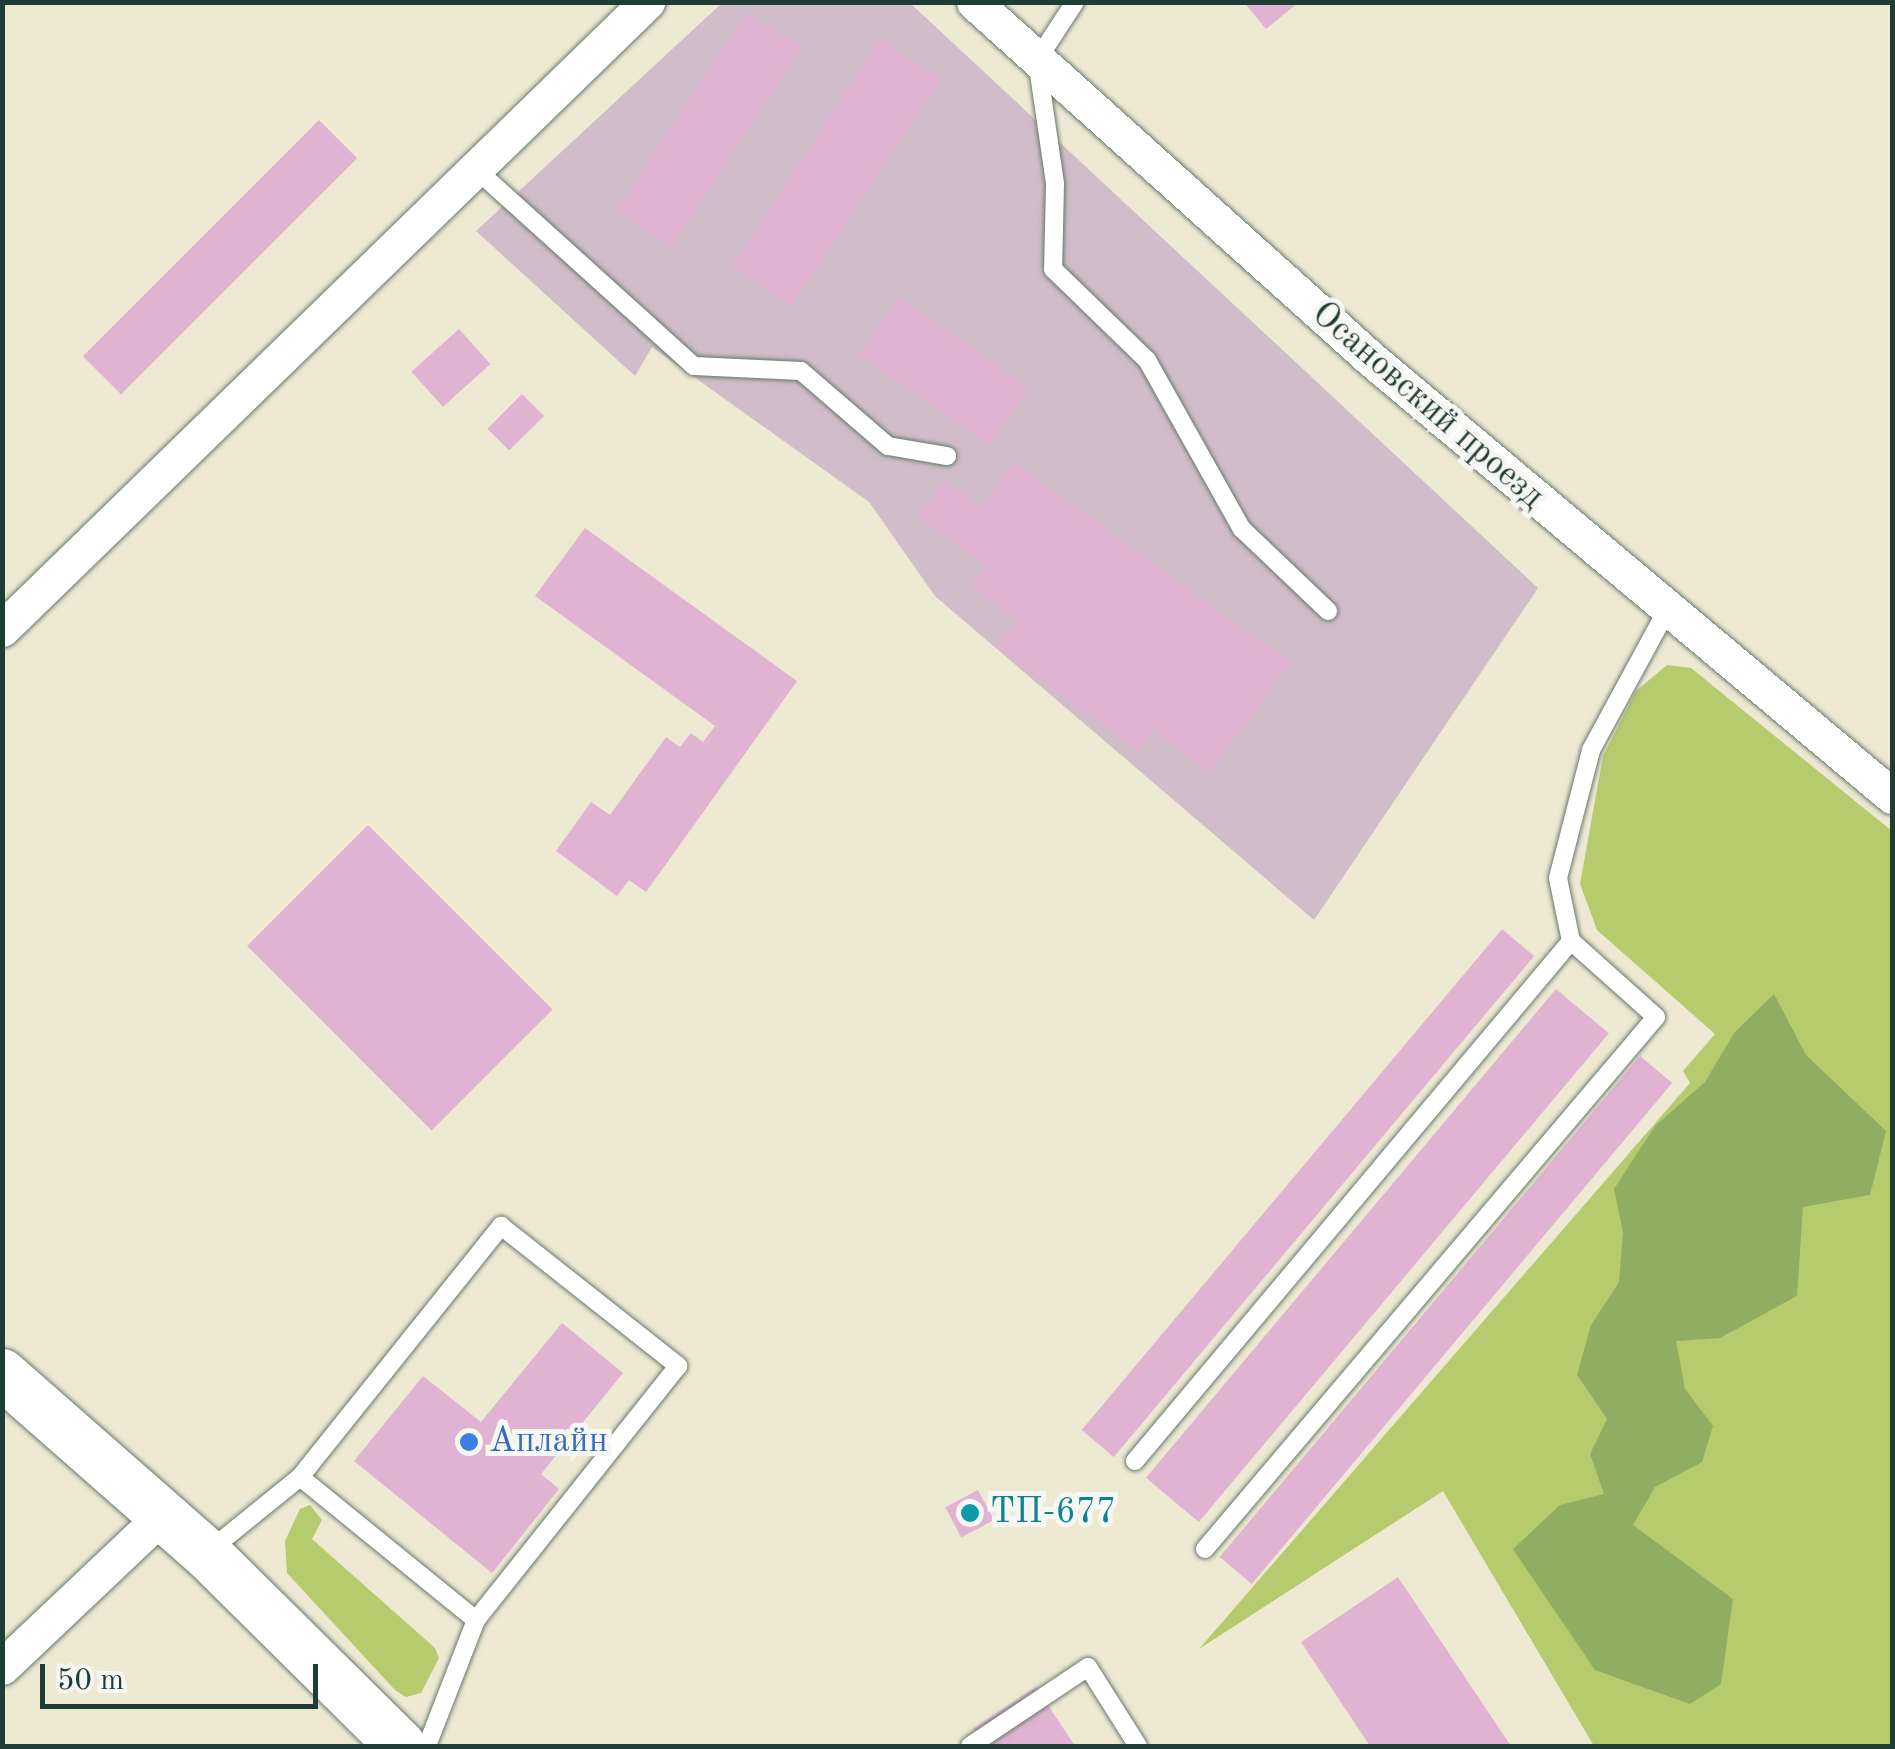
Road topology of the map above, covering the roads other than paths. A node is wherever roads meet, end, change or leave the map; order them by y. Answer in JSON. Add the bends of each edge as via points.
{"nodes":[{"id":1,"x":647,"y":2,"type":"edge"},
{"id":2,"x":974,"y":2,"type":"edge"},
{"id":3,"x":1075,"y":2,"type":"edge"},
{"id":4,"x":1036,"y":60,"type":"junction"},
{"id":5,"x":478,"y":171,"type":"junction"},
{"id":6,"x":947,"y":456,"type":"dead end"},
{"id":7,"x":1328,"y":610,"type":"dead end"},
{"id":8,"x":1666,"y":612,"type":"junction"},
{"id":9,"x":2,"y":629,"type":"edge"},
{"id":10,"x":1892,"y":796,"type":"edge"},
{"id":11,"x":1571,"y":942,"type":"junction"},
{"id":12,"x":2,"y":1374,"type":"edge"},
{"id":13,"x":1135,"y":1461,"type":"dead end"},
{"id":14,"x":300,"y":1477,"type":"junction"},
{"id":15,"x":164,"y":1515,"type":"junction"},
{"id":16,"x":1205,"y":1549,"type":"dead end"},
{"id":17,"x":206,"y":1553,"type":"junction"},
{"id":18,"x":476,"y":1620,"type":"junction"},
{"id":19,"x":2,"y":1667,"type":"edge"},
{"id":20,"x":401,"y":1746,"type":"edge"},
{"id":21,"x":427,"y":1746,"type":"edge"},
{"id":22,"x":970,"y":1746,"type":"edge"},
{"id":23,"x":1138,"y":1746,"type":"edge"}],
"edges":[{"from":1,"to":5,"type":"street"},
{"from":2,"to":4,"type":"street","name":"Осановский проезд"},
{"from":3,"to":4,"type":"lane"},
{"from":4,"to":7,"type":"lane","via":[[1055,184],[1052,268],[1147,360],[1242,529]]},
{"from":4,"to":8,"type":"street","name":"Осановский проезд"},
{"from":5,"to":6,"type":"lane","via":[[694,366],[801,371],[888,446]]},
{"from":5,"to":9,"type":"street"},
{"from":8,"to":10,"type":"street","name":"Осановский проезд"},
{"from":8,"to":11,"type":"lane","via":[[1586,766],[1558,878]]},
{"from":11,"to":13,"type":"lane"},
{"from":11,"to":16,"type":"lane","via":[[1656,1017]]},
{"from":12,"to":15,"type":"main road"},
{"from":14,"to":17,"type":"lane"},
{"from":14,"to":18,"type":"lane"},
{"from":14,"to":18,"type":"lane","via":[[501,1226],[678,1366]]},
{"from":15,"to":17,"type":"main road"},
{"from":15,"to":19,"type":"street"},
{"from":17,"to":20,"type":"main road"},
{"from":18,"to":21,"type":"lane"},
{"from":22,"to":23,"type":"lane","via":[[1088,1667]]}]}
